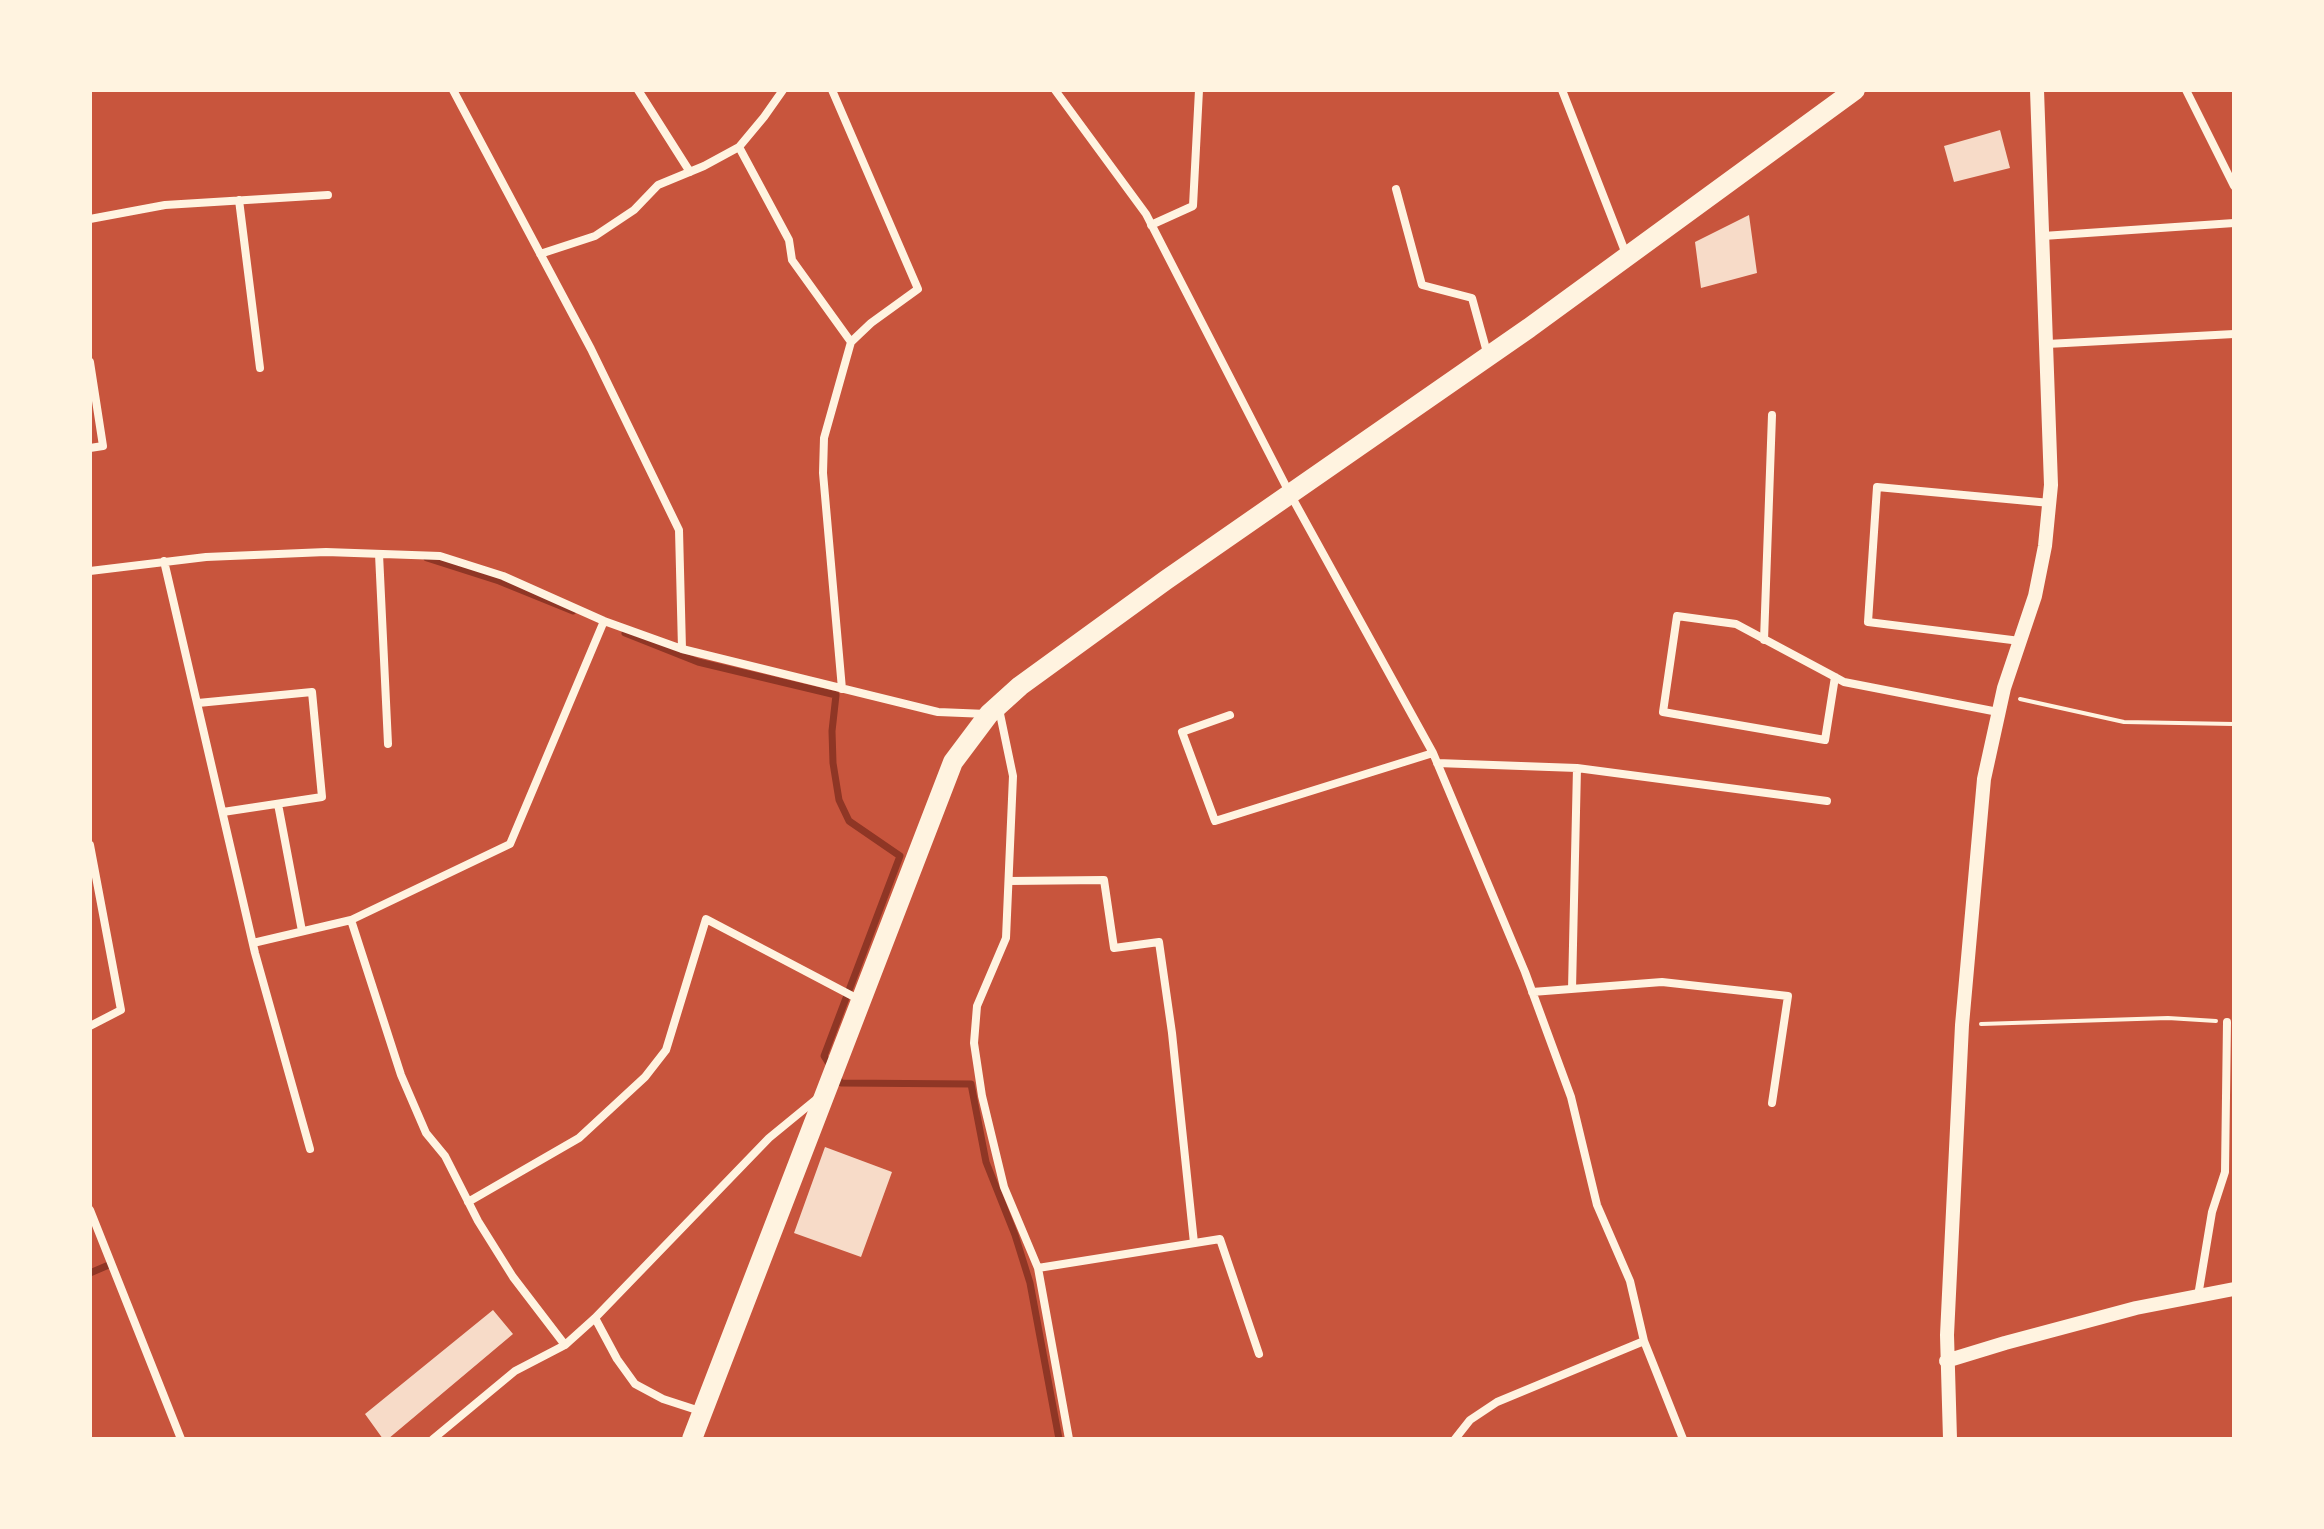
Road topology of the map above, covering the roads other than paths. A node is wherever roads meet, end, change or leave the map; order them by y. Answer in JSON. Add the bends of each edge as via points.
{"nodes":[{"id":1,"x":453,"y":90,"type":"edge"},
{"id":2,"x":638,"y":90,"type":"edge"},
{"id":3,"x":783,"y":90,"type":"edge"},
{"id":4,"x":832,"y":90,"type":"edge"},
{"id":5,"x":1055,"y":90,"type":"edge"},
{"id":6,"x":1199,"y":90,"type":"edge"},
{"id":7,"x":1562,"y":90,"type":"edge"},
{"id":8,"x":1855,"y":90,"type":"edge"},
{"id":9,"x":2037,"y":90,"type":"edge"},
{"id":10,"x":2186,"y":90,"type":"edge"},
{"id":11,"x":739,"y":147,"type":"junction"},
{"id":12,"x":690,"y":172,"type":"junction"},
{"id":13,"x":2234,"y":186,"type":"edge"},
{"id":14,"x":1396,"y":189,"type":"dead end"},
{"id":15,"x":328,"y":195,"type":"dead end"},
{"id":16,"x":239,"y":200,"type":"junction"},
{"id":17,"x":90,"y":219,"type":"edge"},
{"id":18,"x":2234,"y":223,"type":"edge"},
{"id":19,"x":1151,"y":225,"type":"junction"},
{"id":20,"x":2043,"y":236,"type":"junction"},
{"id":21,"x":540,"y":254,"type":"junction"},
{"id":22,"x":1627,"y":255,"type":"junction"},
{"id":23,"x":2234,"y":334,"type":"edge"},
{"id":24,"x":851,"y":342,"type":"junction"},
{"id":25,"x":2047,"y":344,"type":"junction"},
{"id":26,"x":1488,"y":357,"type":"junction"},
{"id":27,"x":90,"y":362,"type":"edge"},
{"id":28,"x":260,"y":368,"type":"dead end"},
{"id":29,"x":1772,"y":415,"type":"dead end"},
{"id":30,"x":90,"y":448,"type":"edge"},
{"id":31,"x":1289,"y":492,"type":"junction"},
{"id":32,"x":2050,"y":503,"type":"junction"},
{"id":33,"x":379,"y":554,"type":"junction"},
{"id":34,"x":164,"y":561,"type":"junction"},
{"id":35,"x":90,"y":571,"type":"edge"},
{"id":36,"x":604,"y":621,"type":"junction"},
{"id":37,"x":1764,"y":640,"type":"junction"},
{"id":38,"x":2020,"y":641,"type":"junction"},
{"id":39,"x":682,"y":649,"type":"junction"},
{"id":40,"x":1835,"y":677,"type":"junction"},
{"id":41,"x":842,"y":689,"type":"junction"},
{"id":42,"x":198,"y":703,"type":"junction"},
{"id":43,"x":993,"y":709,"type":"junction"},
{"id":44,"x":1998,"y":712,"type":"junction"},
{"id":45,"x":1230,"y":715,"type":"dead end"},
{"id":46,"x":388,"y":744,"type":"dead end"},
{"id":47,"x":1433,"y":753,"type":"junction"},
{"id":48,"x":1437,"y":763,"type":"junction"},
{"id":49,"x":1577,"y":768,"type":"junction"},
{"id":50,"x":1827,"y":801,"type":"dead end"},
{"id":51,"x":278,"y":804,"type":"junction"},
{"id":52,"x":223,"y":812,"type":"junction"},
{"id":53,"x":90,"y":845,"type":"edge"},
{"id":54,"x":1009,"y":881,"type":"junction"},
{"id":55,"x":351,"y":920,"type":"junction"},
{"id":56,"x":302,"y":931,"type":"junction"},
{"id":57,"x":253,"y":943,"type":"junction"},
{"id":58,"x":1572,"y":989,"type":"junction"},
{"id":59,"x":1532,"y":992,"type":"junction"},
{"id":60,"x":859,"y":1000,"type":"junction"},
{"id":61,"x":2227,"y":1022,"type":"road end"},
{"id":62,"x":90,"y":1026,"type":"edge"},
{"id":63,"x":826,"y":1090,"type":"junction"},
{"id":64,"x":1772,"y":1103,"type":"dead end"},
{"id":65,"x":310,"y":1149,"type":"dead end"},
{"id":66,"x":468,"y":1202,"type":"junction"},
{"id":67,"x":90,"y":1210,"type":"edge"},
{"id":68,"x":1194,"y":1243,"type":"junction"},
{"id":69,"x":1038,"y":1268,"type":"junction"},
{"id":70,"x":2234,"y":1289,"type":"edge"},
{"id":71,"x":2198,"y":1296,"type":"junction"},
{"id":72,"x":595,"y":1318,"type":"junction"},
{"id":73,"x":1644,"y":1341,"type":"junction"},
{"id":74,"x":565,"y":1345,"type":"junction"},
{"id":75,"x":1259,"y":1354,"type":"dead end"},
{"id":76,"x":1946,"y":1361,"type":"junction"},
{"id":77,"x":703,"y":1412,"type":"junction"},
{"id":78,"x":181,"y":1439,"type":"edge"},
{"id":79,"x":433,"y":1439,"type":"edge"},
{"id":80,"x":693,"y":1439,"type":"edge"},
{"id":81,"x":1069,"y":1439,"type":"edge"},
{"id":82,"x":1455,"y":1439,"type":"edge"},
{"id":83,"x":1683,"y":1439,"type":"edge"},
{"id":84,"x":1950,"y":1439,"type":"edge"}],
"edges":[{"from":1,"to":21,"type":"street"},
{"from":2,"to":12,"type":"street"},
{"from":3,"to":11,"type":"street"},
{"from":4,"to":24,"type":"street","via":[[918,289]]},
{"from":5,"to":19,"type":"street"},
{"from":6,"to":19,"type":"street","via":[[1193,206]]},
{"from":7,"to":22,"type":"street"},
{"from":8,"to":22,"type":"main road"},
{"from":9,"to":20,"type":"street"},
{"from":10,"to":13,"type":"street"},
{"from":11,"to":12,"type":"street"},
{"from":11,"to":24,"type":"street","via":[[789,240],[792,260]]},
{"from":12,"to":21,"type":"street","via":[[658,185],[634,210],[595,236]]},
{"from":14,"to":26,"type":"street","via":[[1422,285],[1472,298]]},
{"from":15,"to":16,"type":"street"},
{"from":16,"to":17,"type":"street","via":[[165,205]]},
{"from":16,"to":28,"type":"street"},
{"from":18,"to":20,"type":"street"},
{"from":19,"to":31,"type":"street"},
{"from":20,"to":25,"type":"street"},
{"from":21,"to":39,"type":"street","via":[[679,530]]},
{"from":22,"to":26,"type":"main road"},
{"from":23,"to":25,"type":"street"},
{"from":24,"to":41,"type":"street","via":[[824,438],[823,473]]},
{"from":25,"to":32,"type":"street"},
{"from":26,"to":31,"type":"main road"},
{"from":27,"to":30,"type":"street","via":[[103,446]]},
{"from":29,"to":37,"type":"street"},
{"from":31,"to":43,"type":"main road"},
{"from":31,"to":47,"type":"street"},
{"from":32,"to":38,"type":"street","via":[[2035,596]]},
{"from":32,"to":38,"type":"street","via":[[1877,487],[1868,622]]},
{"from":33,"to":34,"type":"street"},
{"from":33,"to":36,"type":"street","via":[[466,562]]},
{"from":33,"to":46,"type":"street"},
{"from":34,"to":35,"type":"street"},
{"from":34,"to":42,"type":"street"},
{"from":36,"to":39,"type":"street"},
{"from":36,"to":55,"type":"street","via":[[510,844]]},
{"from":37,"to":40,"type":"street"},
{"from":37,"to":40,"type":"street","via":[[1736,624],[1677,616],[1663,712],[1825,740]]},
{"from":38,"to":44,"type":"street"},
{"from":39,"to":41,"type":"street"},
{"from":40,"to":44,"type":"street"},
{"from":41,"to":43,"type":"street","via":[[938,712]]},
{"from":42,"to":51,"type":"street","via":[[312,692],[322,797]]},
{"from":42,"to":52,"type":"street"},
{"from":43,"to":54,"type":"street","via":[[1013,776]]},
{"from":43,"to":60,"type":"main road","via":[[953,762]]},
{"from":44,"to":76,"type":"street","via":[[1984,779],[1962,1025]]},
{"from":45,"to":47,"type":"street","via":[[1182,732],[1215,821]]},
{"from":47,"to":48,"type":"street"},
{"from":48,"to":49,"type":"street"},
{"from":48,"to":59,"type":"street"},
{"from":49,"to":50,"type":"street"},
{"from":49,"to":58,"type":"street"},
{"from":51,"to":52,"type":"street"},
{"from":51,"to":56,"type":"street"},
{"from":52,"to":57,"type":"street"},
{"from":53,"to":62,"type":"street","via":[[121,1010]]},
{"from":54,"to":68,"type":"street","via":[[1104,880],[1114,948],[1159,942]]},
{"from":54,"to":69,"type":"street","via":[[1006,938],[977,1006],[974,1043],[1004,1187]]},
{"from":55,"to":56,"type":"street"},
{"from":55,"to":66,"type":"street","via":[[401,1075],[426,1133],[445,1156]]},
{"from":56,"to":57,"type":"street"},
{"from":57,"to":65,"type":"street"},
{"from":58,"to":59,"type":"street"},
{"from":58,"to":64,"type":"street","via":[[1662,982],[1788,996]]},
{"from":59,"to":73,"type":"street","via":[[1571,1097],[1597,1205],[1630,1281]]},
{"from":60,"to":63,"type":"main road"},
{"from":60,"to":66,"type":"street","via":[[706,919],[666,1050],[645,1077],[579,1138]]},
{"from":61,"to":71,"type":"street","via":[[2225,1172],[2212,1212]]},
{"from":63,"to":72,"type":"street","via":[[769,1138]]},
{"from":63,"to":77,"type":"main road"},
{"from":66,"to":74,"type":"street","via":[[513,1277]]},
{"from":67,"to":78,"type":"street"},
{"from":68,"to":69,"type":"street"},
{"from":68,"to":75,"type":"street","via":[[1220,1239]]},
{"from":69,"to":81,"type":"street"},
{"from":70,"to":71,"type":"street"},
{"from":71,"to":76,"type":"street"},
{"from":72,"to":74,"type":"street"},
{"from":72,"to":77,"type":"street","via":[[635,1384]]},
{"from":73,"to":82,"type":"street","via":[[1497,1402],[1470,1420]]},
{"from":73,"to":83,"type":"street"},
{"from":74,"to":79,"type":"street","via":[[515,1371]]},
{"from":76,"to":84,"type":"street"},
{"from":77,"to":80,"type":"main road"}]}
